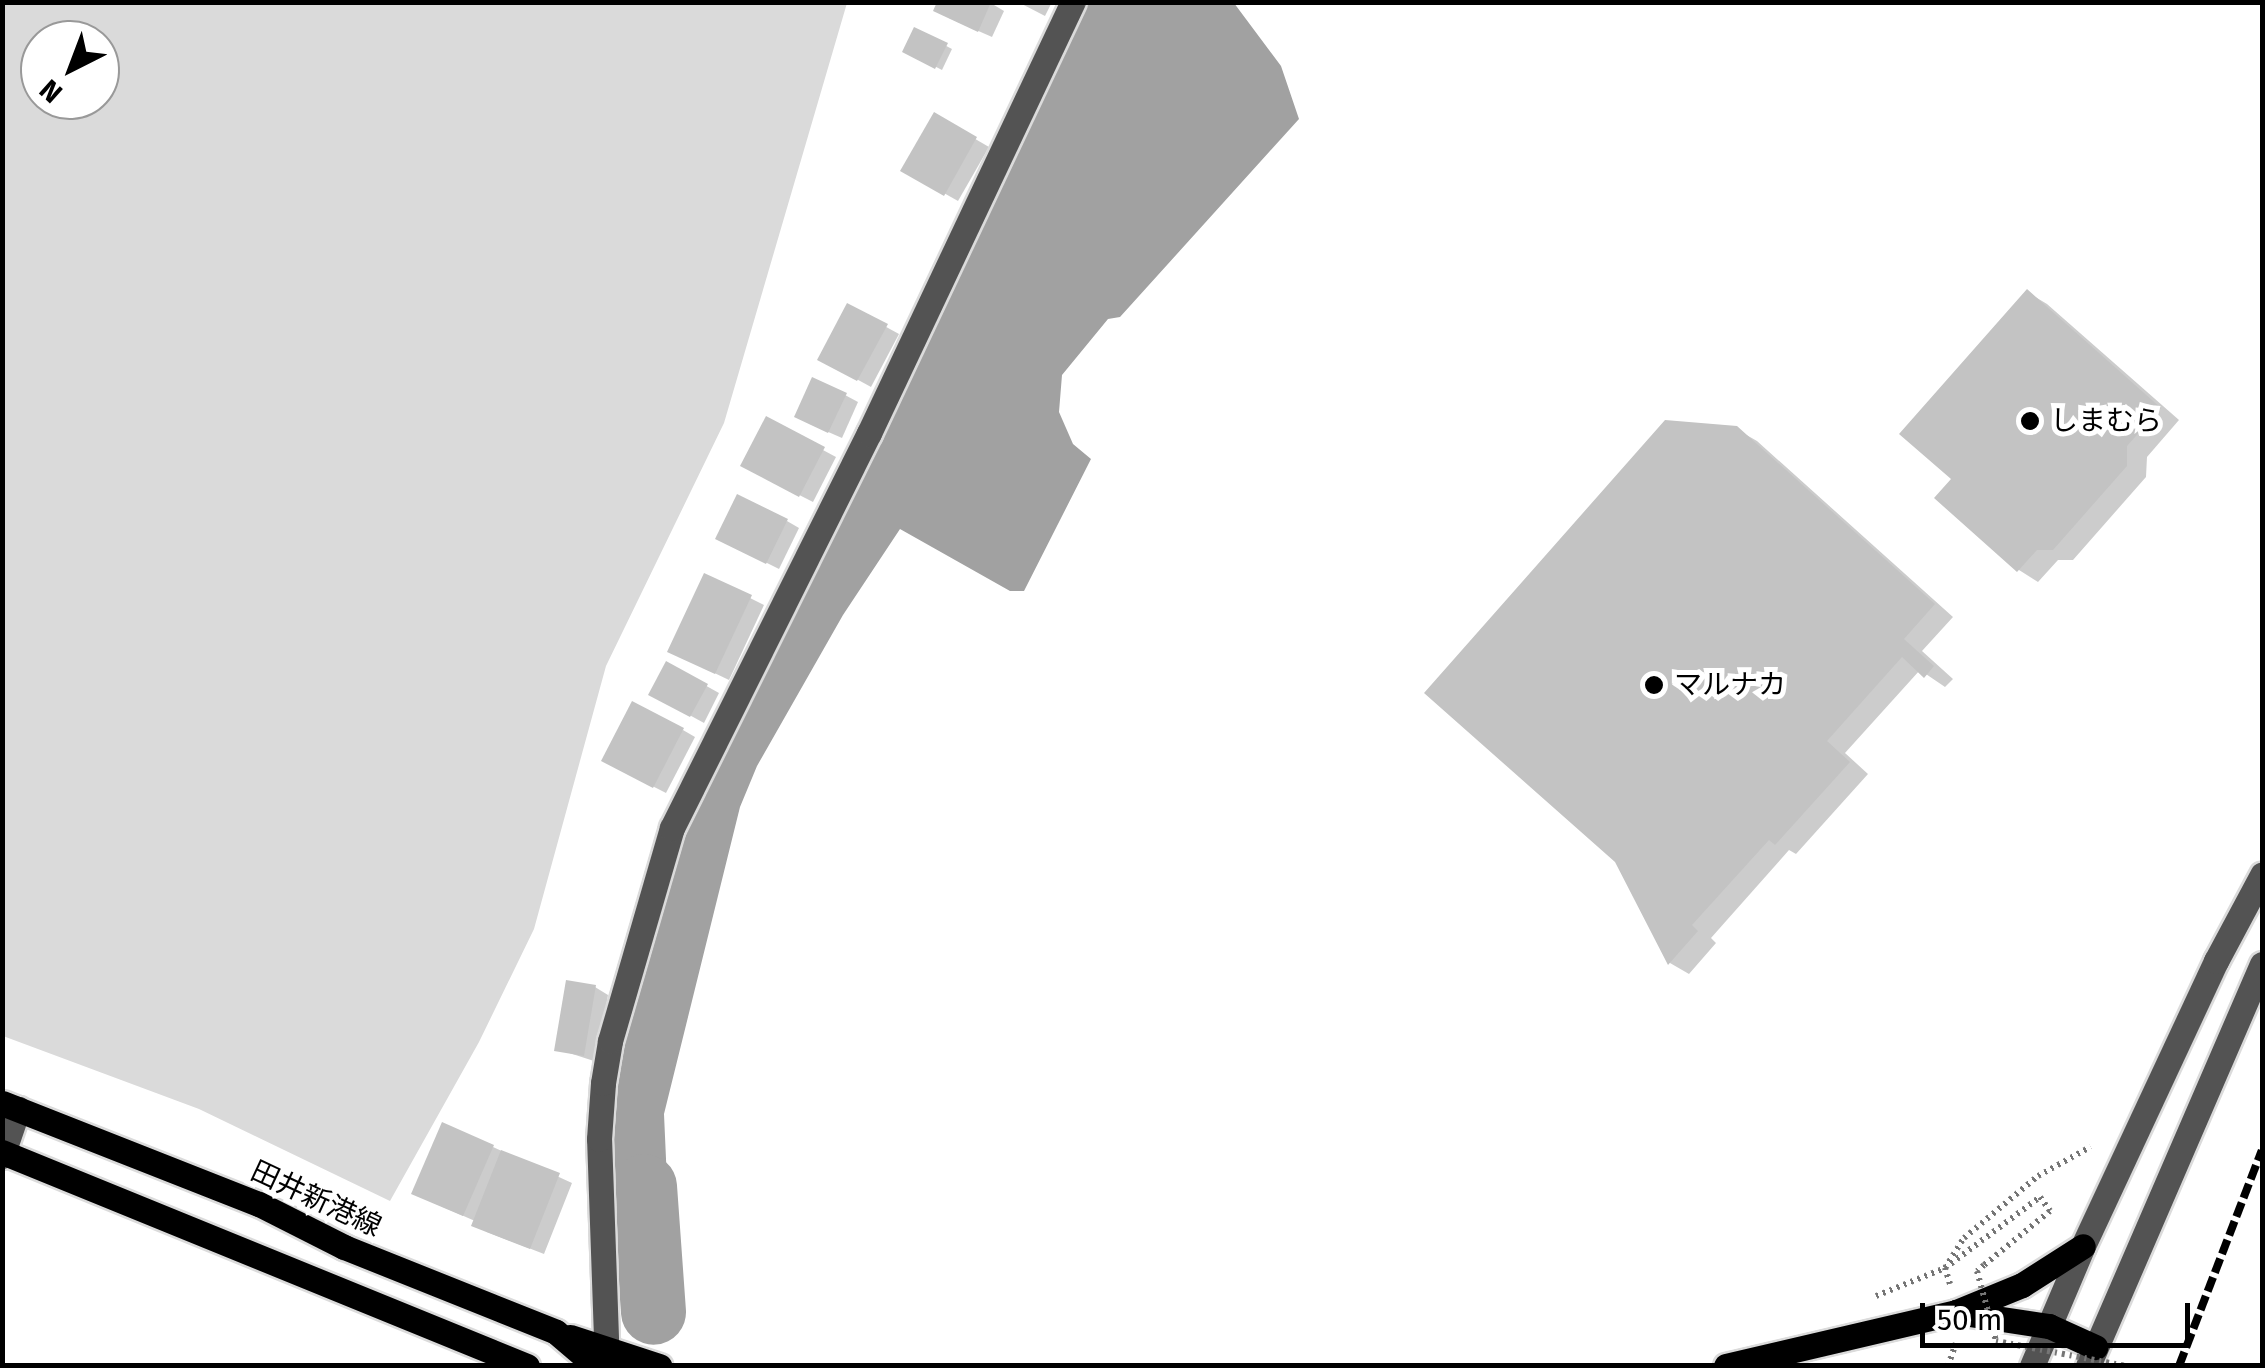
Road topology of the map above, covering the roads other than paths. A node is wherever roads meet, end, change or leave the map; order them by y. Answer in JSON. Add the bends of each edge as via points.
{"nodes":[{"id":1,"x":1073,"y":2,"type":"edge"},
{"id":2,"x":2262,"y":875,"type":"edge"},
{"id":3,"x":2262,"y":964,"type":"edge"},
{"id":4,"x":10,"y":1106,"type":"edge"},
{"id":5,"x":3,"y":1153,"type":"edge"},
{"id":6,"x":2083,"y":1246,"type":"junction"},
{"id":7,"x":1958,"y":1323,"type":"junction"},
{"id":8,"x":2049,"y":1326,"type":"junction"},
{"id":9,"x":2092,"y":1356,"type":"edge"},
{"id":10,"x":608,"y":1358,"type":"edge"},
{"id":11,"x":527,"y":1366,"type":"edge"},
{"id":12,"x":659,"y":1366,"type":"edge"},
{"id":13,"x":1726,"y":1366,"type":"edge"},
{"id":14,"x":2032,"y":1366,"type":"edge"}],
"edges":[{"from":1,"to":10,"type":"street","via":[[869,434],[672,828],[602,1083]]},
{"from":2,"to":6,"type":"street"},
{"from":3,"to":9,"type":"street"},
{"from":4,"to":5,"type":"street"},
{"from":4,"to":10,"type":"main road","name":"田井新港線","via":[[259,1204],[344,1247]]},
{"from":5,"to":11,"type":"main road"},
{"from":6,"to":7,"type":"main road"},
{"from":6,"to":8,"type":"street"},
{"from":7,"to":8,"type":"main road"},
{"from":7,"to":13,"type":"main road"},
{"from":8,"to":9,"type":"main road"},
{"from":8,"to":14,"type":"street"},
{"from":10,"to":12,"type":"main road"}]}
